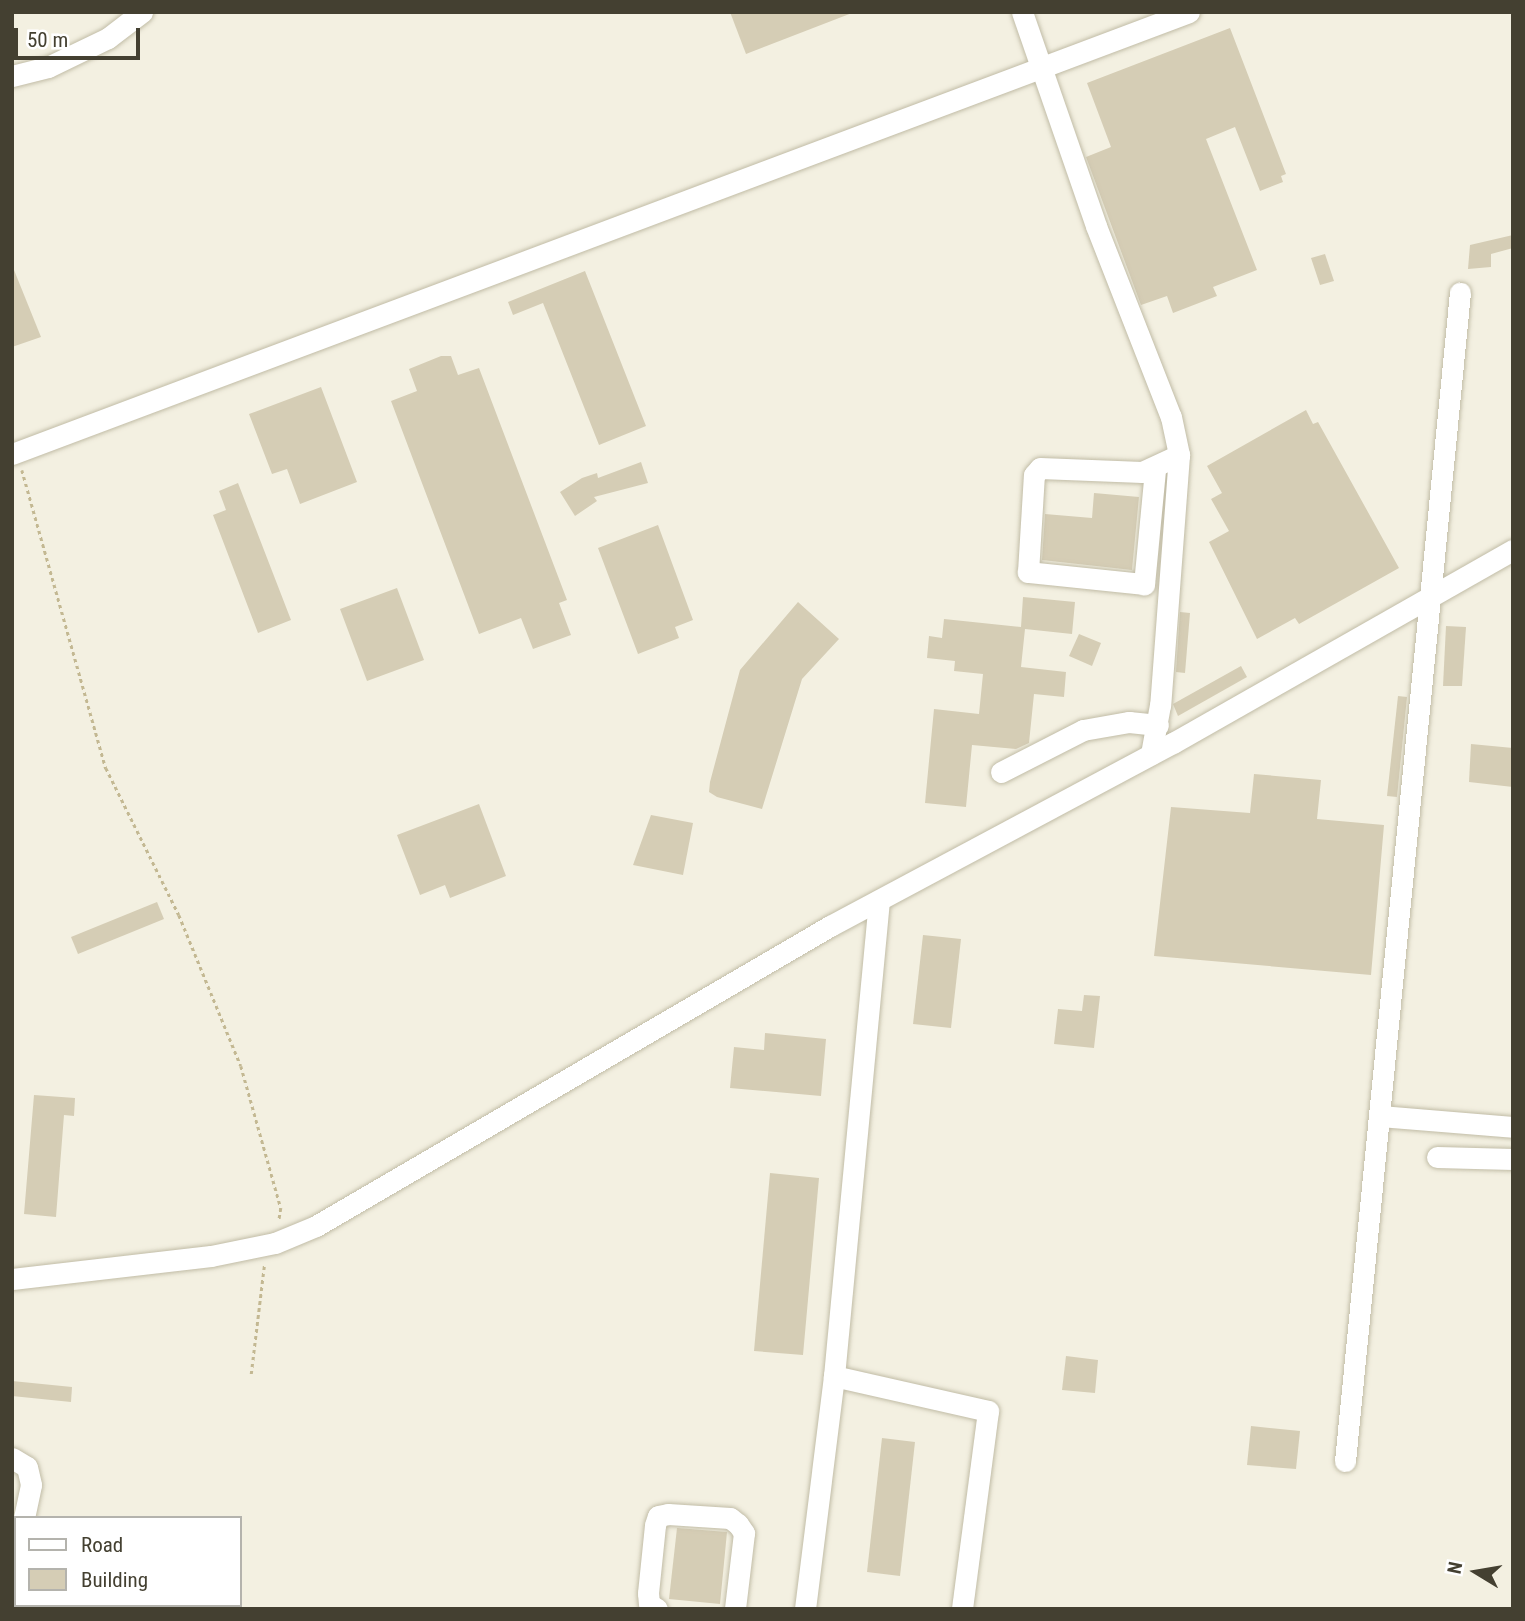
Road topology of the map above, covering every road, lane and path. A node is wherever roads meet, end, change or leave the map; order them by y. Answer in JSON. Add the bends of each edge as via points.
{"nodes":[{"id":1,"x":142,"y":12,"type":"edge"},
{"id":2,"x":1022,"y":12,"type":"edge"},
{"id":3,"x":1189,"y":12,"type":"edge"},
{"id":4,"x":1043,"y":66,"type":"junction"},
{"id":5,"x":12,"y":76,"type":"edge"},
{"id":6,"x":1460,"y":293,"type":"dead end"},
{"id":7,"x":15,"y":454,"type":"edge"},
{"id":8,"x":1179,"y":455,"type":"junction"},
{"id":9,"x":1155,"y":470,"type":"junction"},
{"id":10,"x":1513,"y":550,"type":"edge"},
{"id":11,"x":1428,"y":596,"type":"junction"},
{"id":12,"x":1158,"y":725,"type":"junction"},
{"id":13,"x":1151,"y":754,"type":"junction"},
{"id":14,"x":1001,"y":772,"type":"dead end"},
{"id":15,"x":878,"y":901,"type":"junction"},
{"id":16,"x":1380,"y":1116,"type":"junction"},
{"id":17,"x":1513,"y":1127,"type":"edge"},
{"id":18,"x":1437,"y":1157,"type":"dead end"},
{"id":19,"x":1513,"y":1159,"type":"edge"},
{"id":20,"x":275,"y":1243,"type":"junction"},
{"id":21,"x":12,"y":1279,"type":"edge"},
{"id":22,"x":251,"y":1374,"type":"dead end"},
{"id":23,"x":834,"y":1376,"type":"junction"},
{"id":24,"x":12,"y":1458,"type":"edge"},
{"id":25,"x":1345,"y":1461,"type":"dead end"},
{"id":26,"x":24,"y":1516,"type":"edge"},
{"id":27,"x":657,"y":1609,"type":"edge"},
{"id":28,"x":735,"y":1609,"type":"edge"},
{"id":29,"x":805,"y":1609,"type":"edge"},
{"id":30,"x":961,"y":1609,"type":"edge"}],
"edges":[{"from":1,"to":5,"type":"street","via":[[108,38],[48,67]]},
{"from":2,"to":4,"type":"street"},
{"from":3,"to":4,"type":"street"},
{"from":4,"to":7,"type":"street","via":[[792,165],[296,344]]},
{"from":4,"to":8,"type":"street","via":[[1096,226],[1171,417]]},
{"from":6,"to":11,"type":"street"},
{"from":7,"to":20,"type":"path","via":[[106,768],[179,915],[241,1066],[281,1208]]},
{"from":8,"to":9,"type":"street"},
{"from":8,"to":12,"type":"street"},
{"from":9,"to":9,"type":"street","via":[[1144,584],[1028,572],[1034,475],[1040,468]]},
{"from":10,"to":11,"type":"street"},
{"from":11,"to":13,"type":"street"},
{"from":11,"to":16,"type":"street"},
{"from":12,"to":13,"type":"street"},
{"from":12,"to":14,"type":"street","via":[[1129,722],[1083,730]]},
{"from":13,"to":15,"type":"street"},
{"from":15,"to":20,"type":"street","via":[[371,1197]]},
{"from":15,"to":23,"type":"street"},
{"from":16,"to":17,"type":"street"},
{"from":16,"to":25,"type":"street"},
{"from":18,"to":19,"type":"street"},
{"from":20,"to":21,"type":"street"},
{"from":20,"to":22,"type":"path","via":[[266,1254]]},
{"from":23,"to":29,"type":"street"},
{"from":23,"to":30,"type":"street","via":[[988,1411]]},
{"from":24,"to":26,"type":"street","via":[[27,1468],[31,1485]]},
{"from":27,"to":28,"type":"street","via":[[649,1604],[648,1593],[655,1525],[658,1516],[668,1514],[730,1518],[738,1524],[744,1533]]}]}
